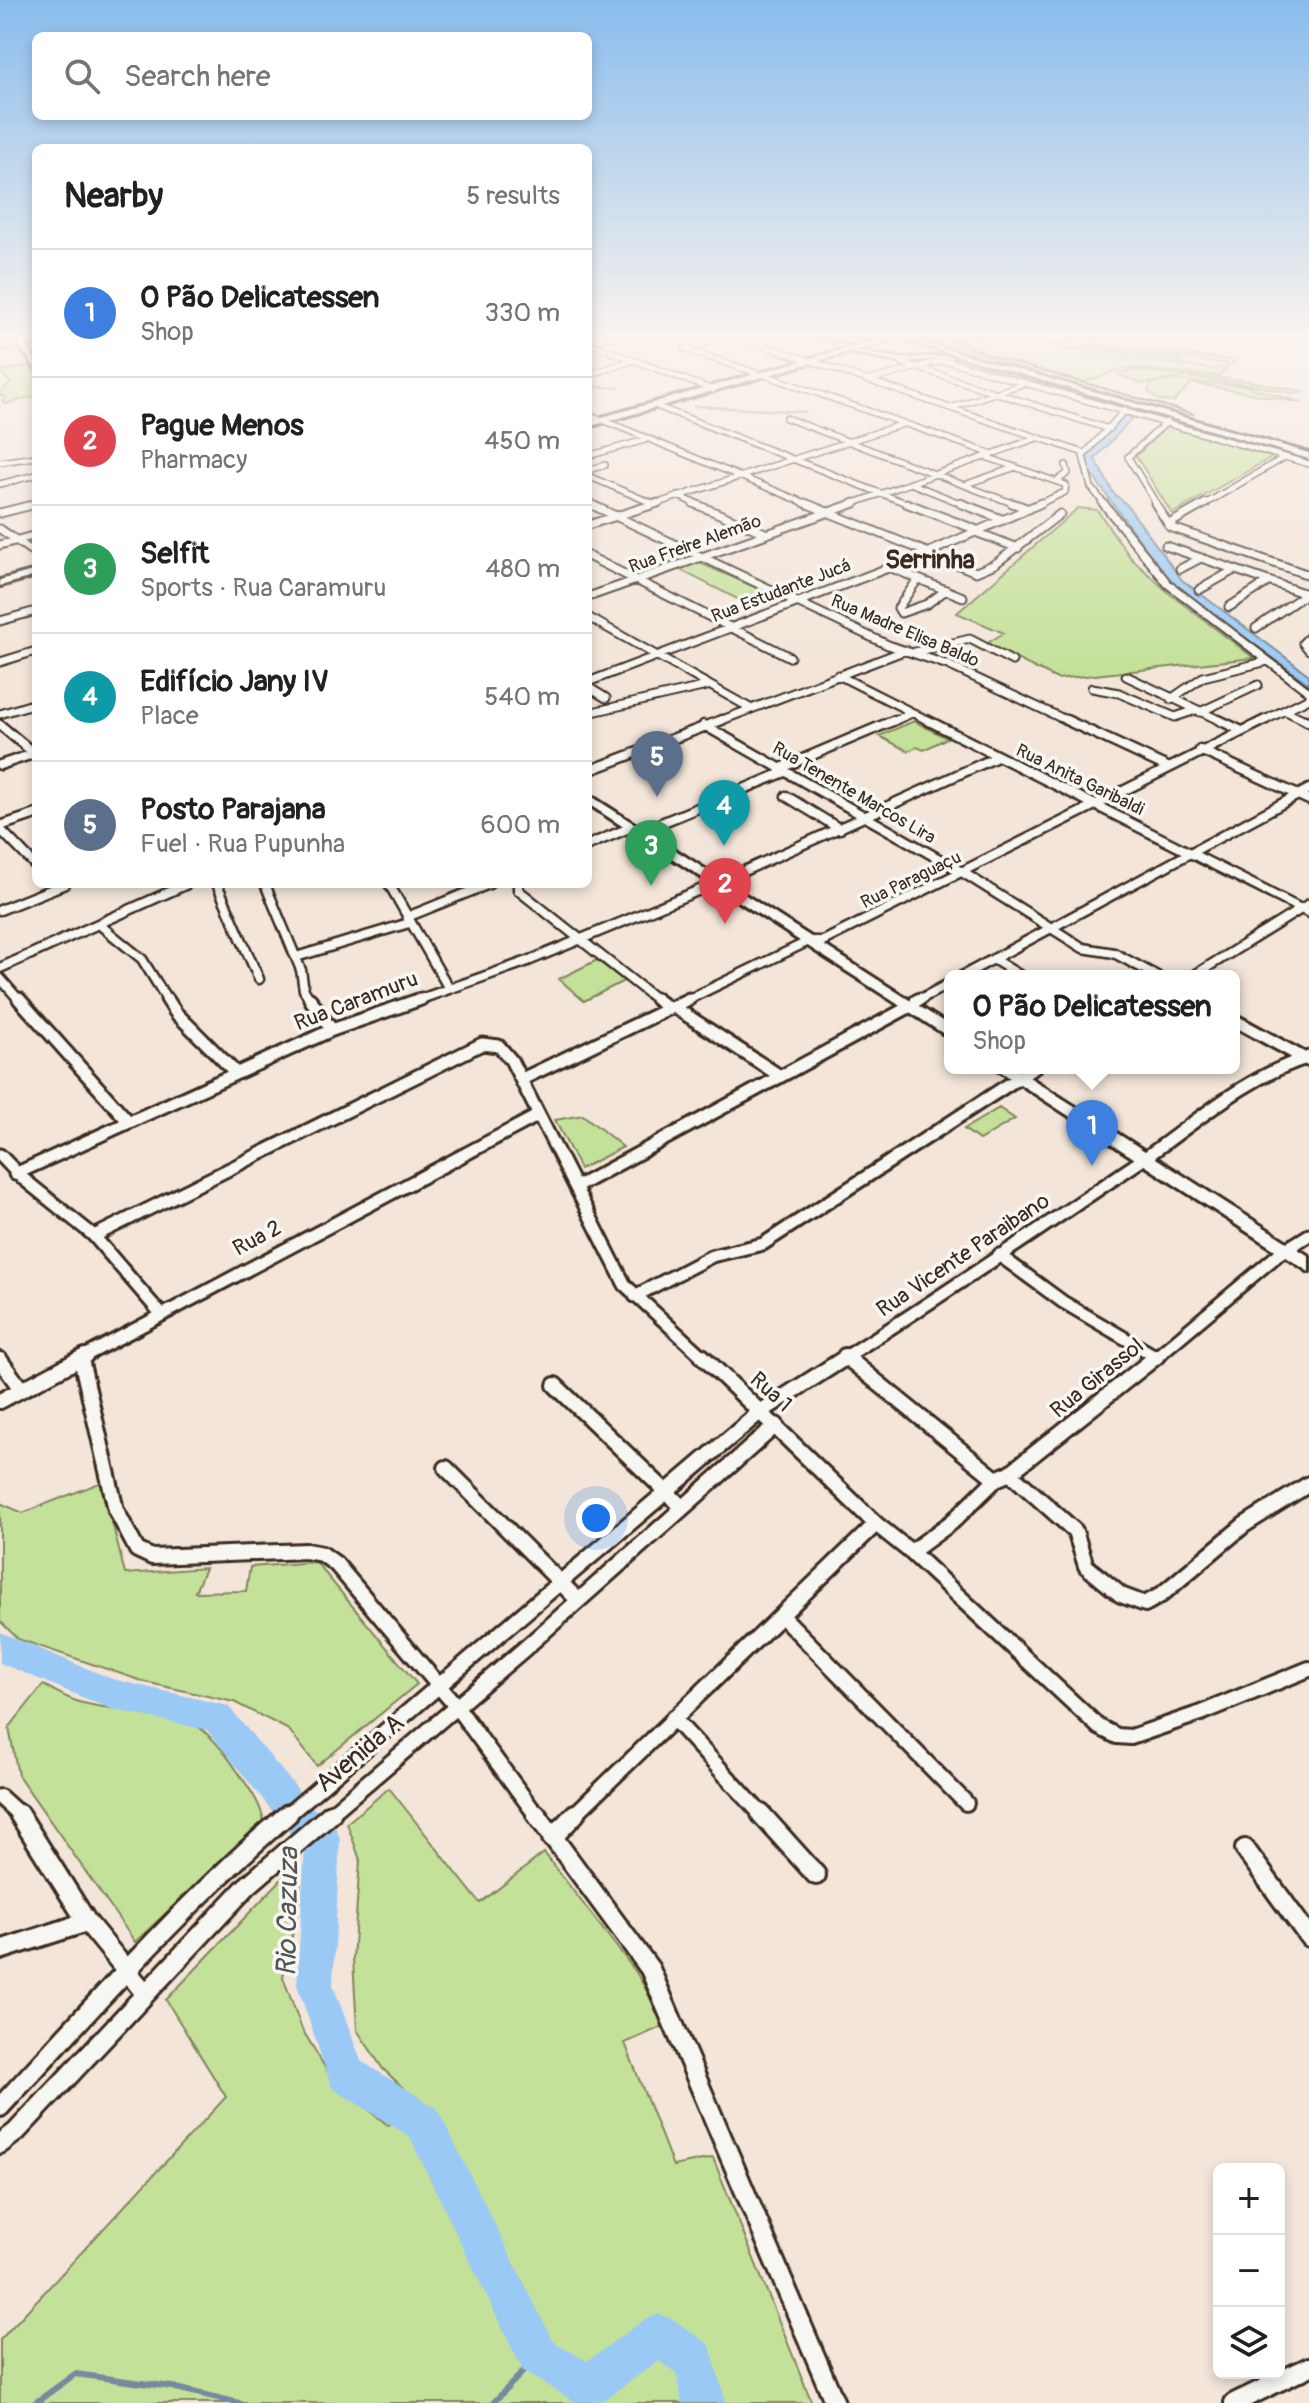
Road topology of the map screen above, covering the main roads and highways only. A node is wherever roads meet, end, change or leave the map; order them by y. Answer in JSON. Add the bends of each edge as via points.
{"nodes":[{"id":1,"x":1280,"y":446,"type":"edge"},
{"id":2,"x":1286,"y":446,"type":"edge"},
{"id":3,"x":1309,"y":454,"type":"edge"},
{"id":4,"x":32,"y":568,"type":"edge"},
{"id":5,"x":32,"y":574,"type":"edge"},
{"id":6,"x":0,"y":577,"type":"edge"},
{"id":7,"x":0,"y":583,"type":"edge"},
{"id":8,"x":592,"y":792,"type":"edge"},
{"id":9,"x":592,"y":801,"type":"edge"},
{"id":10,"x":723,"y":880,"type":"junction"},
{"id":11,"x":913,"y":1004,"type":"junction"},
{"id":12,"x":944,"y":1020,"type":"edge"},
{"id":13,"x":944,"y":1028,"type":"edge"},
{"id":14,"x":1025,"y":1074,"type":"edge"},
{"id":15,"x":1300,"y":1246,"type":"edge"},
{"id":16,"x":1309,"y":1265,"type":"edge"}],
"edges":[{"from":1,"to":3,"type":"main road"},
{"from":2,"to":3,"type":"main road"},
{"from":4,"to":6,"type":"main road"},
{"from":5,"to":7,"type":"main road"},
{"from":8,"to":10,"type":"main road"},
{"from":9,"to":10,"type":"main road"},
{"from":10,"to":11,"type":"main road"},
{"from":11,"to":12,"type":"main road"},
{"from":11,"to":13,"type":"main road"},
{"from":14,"to":15,"type":"main road"},
{"from":15,"to":16,"type":"main road"}]}
